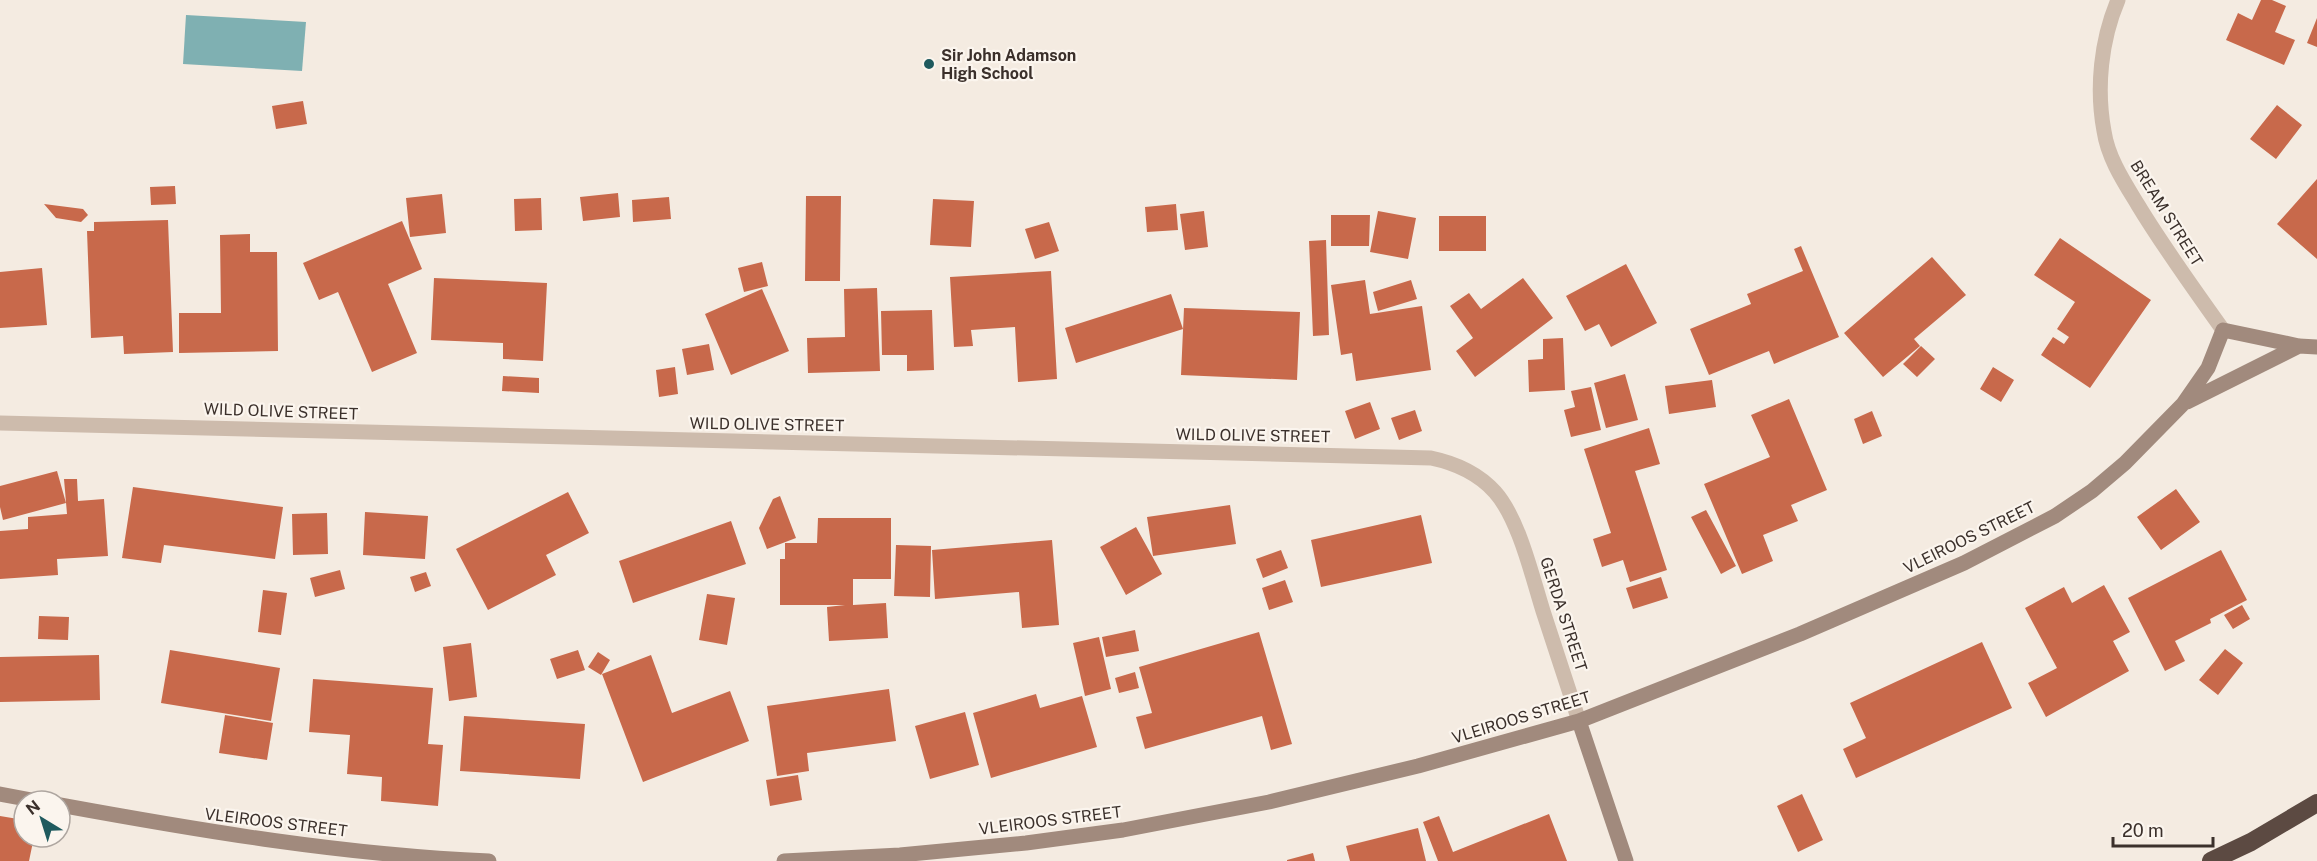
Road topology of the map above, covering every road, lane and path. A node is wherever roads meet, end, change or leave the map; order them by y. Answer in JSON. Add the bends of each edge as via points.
{"nodes":[{"id":1,"x":2118,"y":0,"type":"edge"},
{"id":2,"x":2223,"y":330,"type":"junction"},
{"id":3,"x":2299,"y":346,"type":"junction"},
{"id":4,"x":2317,"y":347,"type":"edge"},
{"id":5,"x":2182,"y":404,"type":"junction"},
{"id":6,"x":0,"y":423,"type":"edge"},
{"id":7,"x":1510,"y":516,"type":"joint"},
{"id":8,"x":1579,"y":721,"type":"junction"},
{"id":9,"x":2317,"y":803,"type":"edge"},
{"id":10,"x":72,"y":807,"type":"edge"},
{"id":11,"x":489,"y":861,"type":"edge"},
{"id":12,"x":784,"y":861,"type":"edge"},
{"id":13,"x":1626,"y":861,"type":"edge"},
{"id":14,"x":2211,"y":861,"type":"edge"}],
"edges":[{"from":1,"to":2,"type":"street","name":"BREAM STREET","via":[[2103,51],[2100,93],[2111,156],[2157,237]]},
{"from":2,"to":3,"type":"street"},
{"from":2,"to":5,"type":"street","name":"VLEIROOS STREET","via":[[2208,368]]},
{"from":3,"to":4,"type":"street"},
{"from":3,"to":5,"type":"street"},
{"from":5,"to":8,"type":"street","name":"VLEIROOS STREET","via":[[2092,491],[2020,536],[1800,634]]},
{"from":6,"to":7,"type":"street","name":"WILD OLIVE STREET","via":[[1431,458],[1464,468],[1480,479],[1496,493]]},
{"from":7,"to":8,"type":"street","name":"GERDA STREET"},
{"from":8,"to":12,"type":"street","name":"VLEIROOS STREET","via":[[1269,802],[1123,830],[900,855]]},
{"from":8,"to":13,"type":"street","name":"GERDA STREET"},
{"from":9,"to":14,"type":"highway"},
{"from":10,"to":11,"type":"street","name":"VLEIROOS STREET","via":[[300,844]]}]}
